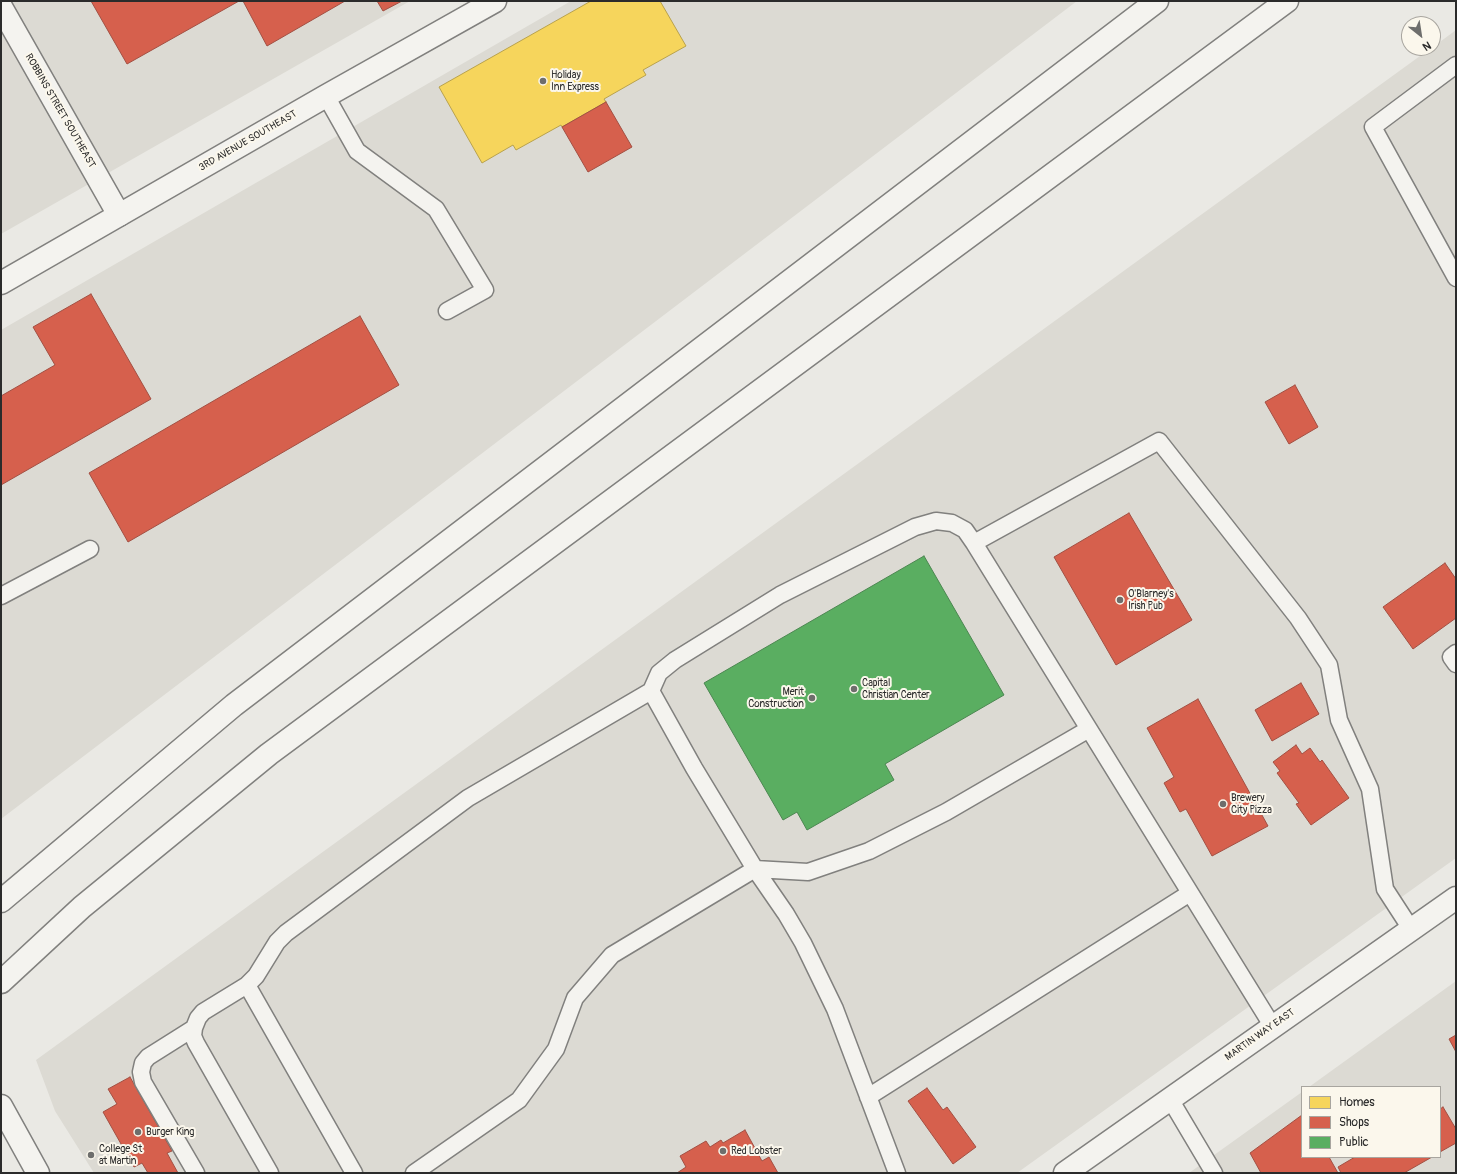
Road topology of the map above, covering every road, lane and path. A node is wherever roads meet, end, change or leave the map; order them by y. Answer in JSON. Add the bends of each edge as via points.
{"nodes":[{"id":1,"x":495,"y":1,"type":"edge"},
{"id":2,"x":1157,"y":1,"type":"edge"},
{"id":3,"x":1287,"y":1,"type":"edge"},
{"id":4,"x":1,"y":7,"type":"edge"},
{"id":5,"x":1456,"y":65,"type":"edge"},
{"id":6,"x":326,"y":96,"type":"junction"},
{"id":7,"x":119,"y":214,"type":"junction"},
{"id":8,"x":1456,"y":278,"type":"edge"},
{"id":9,"x":1,"y":283,"type":"edge"},
{"id":10,"x":447,"y":311,"type":"dead end"},
{"id":11,"x":974,"y":543,"type":"junction"},
{"id":12,"x":90,"y":548,"type":"dead end"},
{"id":13,"x":1,"y":596,"type":"edge"},
{"id":14,"x":1456,"y":653,"type":"edge"},
{"id":15,"x":1456,"y":664,"type":"edge"},
{"id":16,"x":651,"y":691,"type":"junction"},
{"id":17,"x":1088,"y":729,"type":"junction"},
{"id":18,"x":755,"y":869,"type":"junction"},
{"id":19,"x":1190,"y":893,"type":"junction"},
{"id":20,"x":1456,"y":898,"type":"edge"},
{"id":21,"x":1,"y":901,"type":"edge"},
{"id":22,"x":1411,"y":929,"type":"junction"},
{"id":23,"x":1,"y":982,"type":"edge"},
{"id":24,"x":247,"y":985,"type":"junction"},
{"id":25,"x":1272,"y":1027,"type":"junction"},
{"id":26,"x":194,"y":1028,"type":"junction"},
{"id":27,"x":868,"y":1097,"type":"junction"},
{"id":28,"x":1170,"y":1099,"type":"junction"},
{"id":29,"x":1,"y":1106,"type":"edge"},
{"id":30,"x":38,"y":1173,"type":"edge"},
{"id":31,"x":196,"y":1173,"type":"edge"},
{"id":32,"x":270,"y":1173,"type":"edge"},
{"id":33,"x":354,"y":1173,"type":"edge"},
{"id":34,"x":414,"y":1173,"type":"edge"},
{"id":35,"x":897,"y":1173,"type":"edge"},
{"id":36,"x":1065,"y":1173,"type":"edge"},
{"id":37,"x":1214,"y":1173,"type":"edge"}],
"edges":[{"from":1,"to":6,"type":"main road","name":"3RD AVENUE SOUTHEAST"},
{"from":2,"to":21,"type":"main road","via":[[234,705]]},
{"from":3,"to":23,"type":"main road","via":[[269,754],[82,907]]},
{"from":4,"to":7,"type":"main road","name":"ROBBINS STREET SOUTHEAST"},
{"from":5,"to":8,"type":"lane","via":[[1373,127]]},
{"from":6,"to":7,"type":"main road","name":"3RD AVENUE SOUTHEAST"},
{"from":6,"to":10,"type":"lane","via":[[357,151],[436,209],[485,290]]},
{"from":7,"to":9,"type":"main road","name":"3RD AVENUE SOUTHEAST"},
{"from":11,"to":16,"type":"lane","via":[[965,530],[952,523],[936,521],[915,527],[780,595],[675,660],[658,673]]},
{"from":11,"to":17,"type":"lane"},
{"from":11,"to":22,"type":"lane","via":[[1159,441],[1298,618],[1330,665],[1339,720],[1370,789],[1384,889]]},
{"from":12,"to":13,"type":"lane"},
{"from":14,"to":15,"type":"lane","via":[[1451,657]]},
{"from":16,"to":18,"type":"lane"},
{"from":16,"to":24,"type":"lane","via":[[468,798],[286,933]]},
{"from":17,"to":18,"type":"lane","via":[[946,812],[869,851],[808,872]]},
{"from":17,"to":19,"type":"lane"},
{"from":18,"to":27,"type":"lane","via":[[803,943],[835,1009]]},
{"from":18,"to":34,"type":"lane","via":[[612,955],[576,998],[556,1049],[520,1100]]},
{"from":19,"to":25,"type":"lane"},
{"from":19,"to":27,"type":"lane"},
{"from":20,"to":22,"type":"main road","name":"MARTIN WAY EAST"},
{"from":22,"to":25,"type":"main road","name":"MARTIN WAY EAST"},
{"from":24,"to":26,"type":"lane","via":[[203,1012]]},
{"from":24,"to":33,"type":"lane"},
{"from":25,"to":28,"type":"main road","name":"MARTIN WAY EAST"},
{"from":26,"to":31,"type":"lane","via":[[148,1057],[141,1072],[143,1082]]},
{"from":26,"to":32,"type":"lane","via":[[193,1036],[196,1043]]},
{"from":27,"to":35,"type":"lane"},
{"from":28,"to":36,"type":"main road","name":"MARTIN WAY EAST"},
{"from":28,"to":37,"type":"lane"},
{"from":29,"to":30,"type":"main road"}]}
